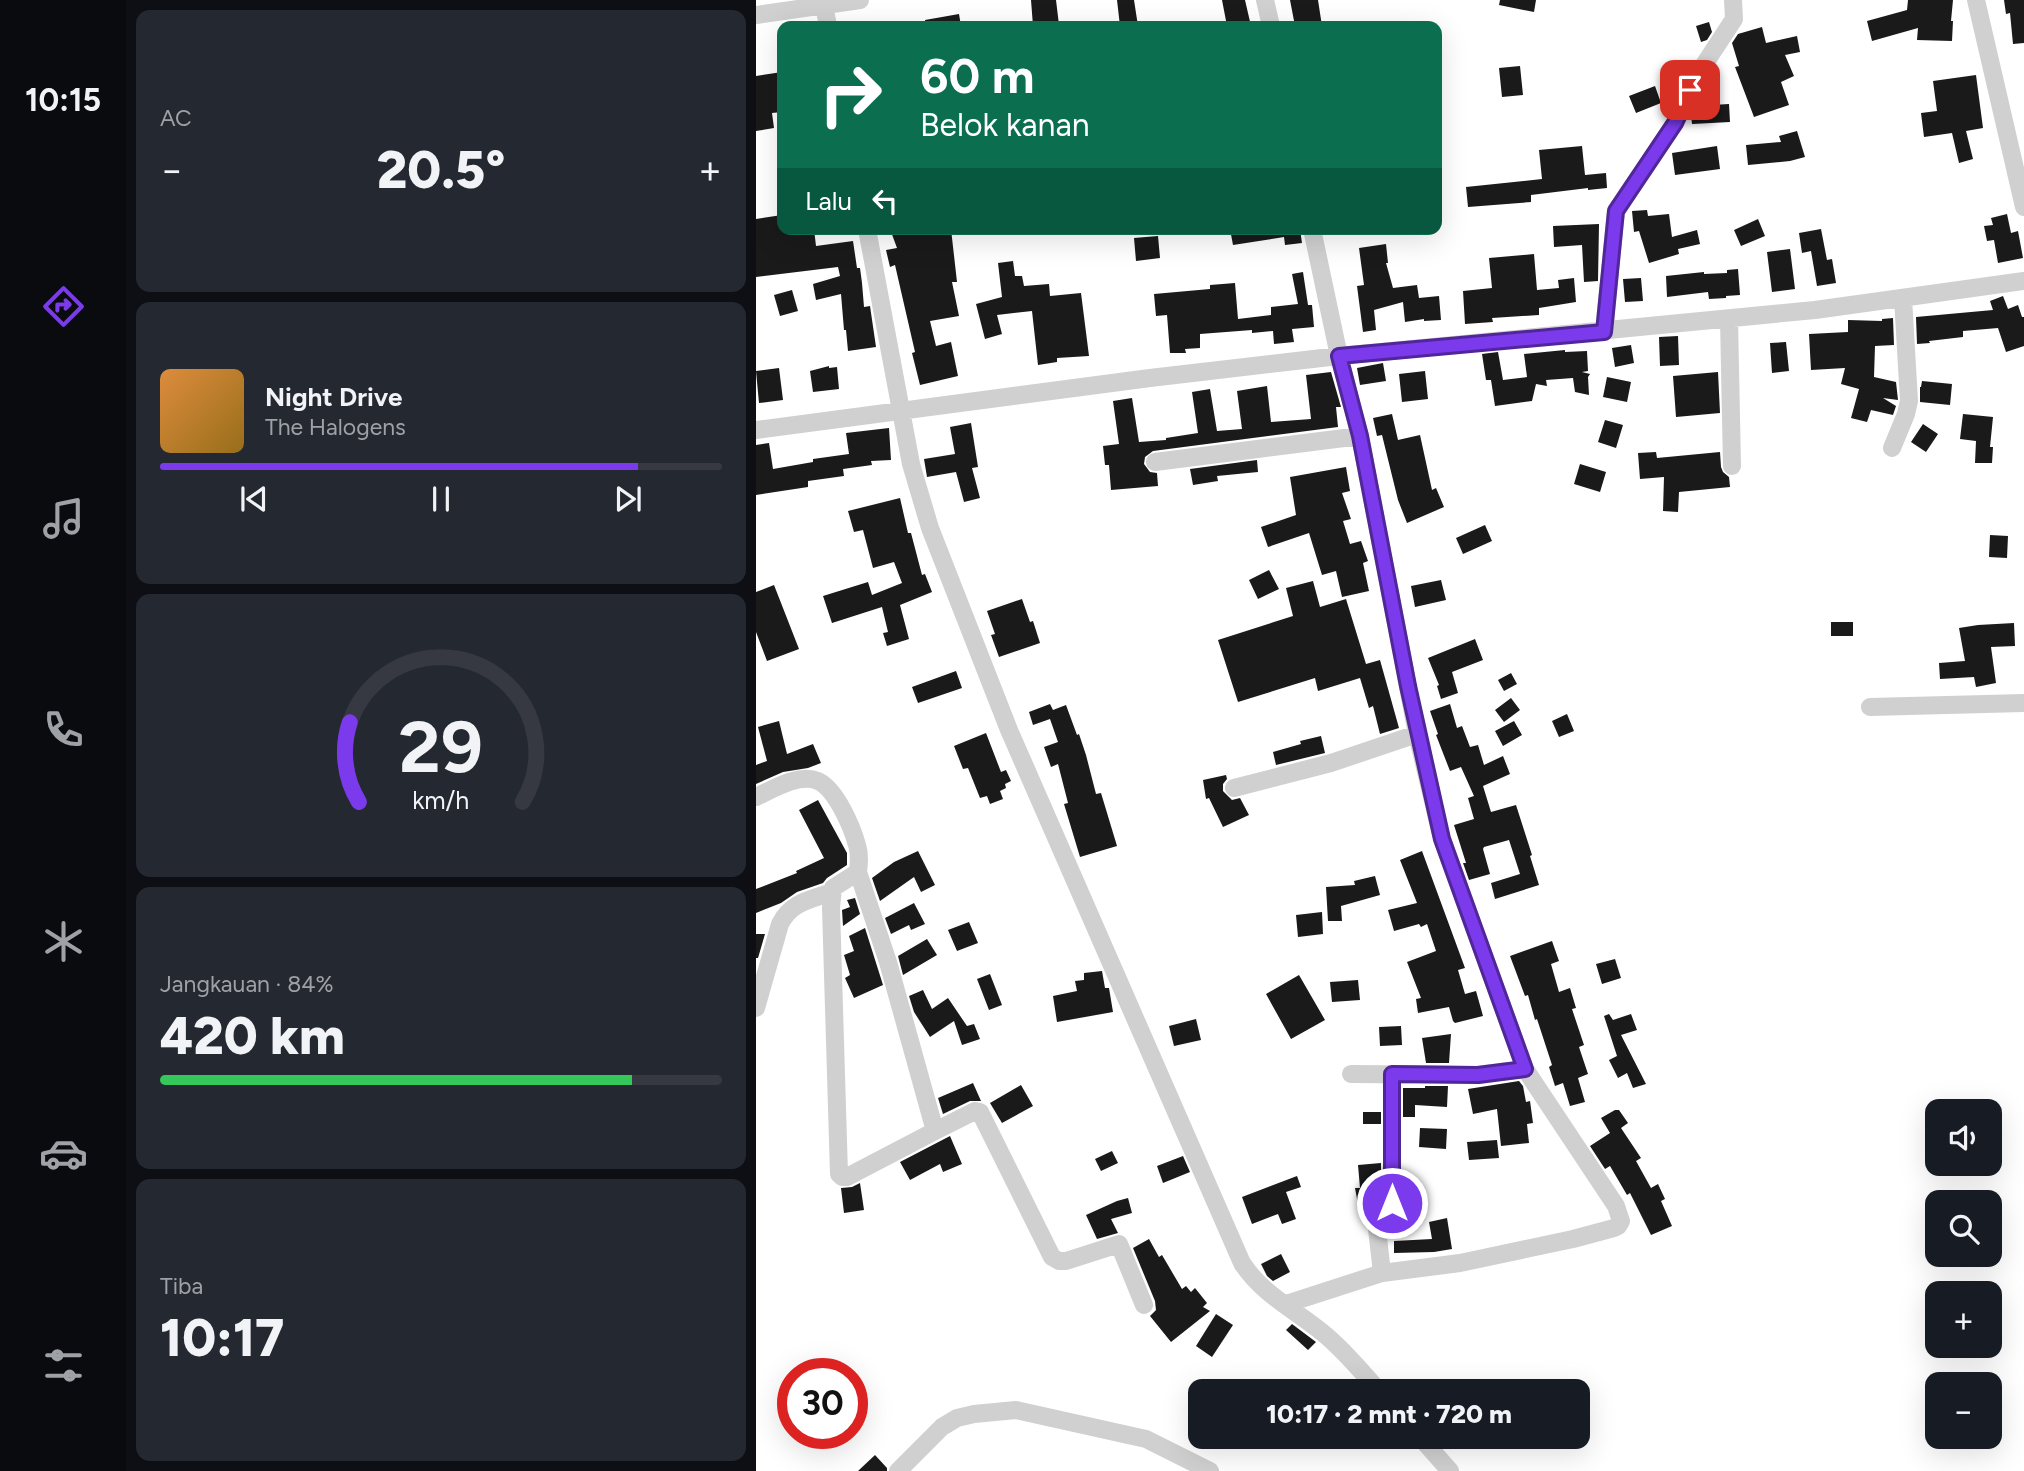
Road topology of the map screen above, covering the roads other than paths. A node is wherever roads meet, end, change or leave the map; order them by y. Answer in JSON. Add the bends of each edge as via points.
{"nodes":[{"id":1,"x":860,"y":0,"type":"edge"},
{"id":2,"x":1265,"y":0,"type":"edge"},
{"id":3,"x":1733,"y":0,"type":"edge"},
{"id":4,"x":1976,"y":0,"type":"edge"},
{"id":5,"x":823,"y":2,"type":"edge"},
{"id":6,"x":756,"y":15,"type":"edge"},
{"id":7,"x":827,"y":21,"type":"edge"},
{"id":8,"x":1269,"y":21,"type":"edge"},
{"id":9,"x":2024,"y":207,"type":"edge"},
{"id":10,"x":868,"y":235,"type":"edge"},
{"id":11,"x":1313,"y":235,"type":"edge"},
{"id":12,"x":2024,"y":281,"type":"edge"},
{"id":13,"x":1903,"y":298,"type":"junction"},
{"id":14,"x":1729,"y":319,"type":"junction"},
{"id":15,"x":1604,"y":332,"type":"junction"},
{"id":16,"x":1339,"y":356,"type":"junction"},
{"id":17,"x":901,"y":409,"type":"junction"},
{"id":18,"x":756,"y":430,"type":"edge"},
{"id":19,"x":1360,"y":436,"type":"junction"},
{"id":20,"x":1892,"y":448,"type":"dead end"},
{"id":21,"x":1155,"y":462,"type":"dead end"},
{"id":22,"x":1732,"y":466,"type":"dead end"},
{"id":23,"x":2024,"y":703,"type":"edge"},
{"id":24,"x":1870,"y":708,"type":"dead end"},
{"id":25,"x":1418,"y":734,"type":"junction"},
{"id":26,"x":1234,"y":788,"type":"dead end"},
{"id":27,"x":756,"y":797,"type":"edge"},
{"id":28,"x":858,"y":872,"type":"junction"},
{"id":29,"x":832,"y":892,"type":"junction"},
{"id":30,"x":756,"y":1008,"type":"edge"},
{"id":31,"x":1525,"y":1069,"type":"junction"},
{"id":32,"x":1351,"y":1073,"type":"dead end"},
{"id":33,"x":1392,"y":1074,"type":"junction"},
{"id":34,"x":935,"y":1131,"type":"junction"},
{"id":35,"x":1382,"y":1273,"type":"junction"},
{"id":36,"x":1294,"y":1301,"type":"junction"},
{"id":37,"x":1144,"y":1305,"type":"dead end"},
{"id":38,"x":1369,"y":1379,"type":"edge"},
{"id":39,"x":1431,"y":1449,"type":"edge"},
{"id":40,"x":898,"y":1471,"type":"edge"},
{"id":41,"x":1210,"y":1471,"type":"edge"},
{"id":42,"x":1450,"y":1471,"type":"edge"}],
"edges":[{"from":1,"to":5,"type":"street"},
{"from":2,"to":8,"type":"street"},
{"from":3,"to":15,"type":"street","via":[[1734,19],[1698,74],[1675,123],[1616,211]]},
{"from":4,"to":9,"type":"street"},
{"from":5,"to":6,"type":"street"},
{"from":5,"to":7,"type":"street"},
{"from":10,"to":17,"type":"street"},
{"from":11,"to":16,"type":"street"},
{"from":12,"to":13,"type":"street"},
{"from":13,"to":14,"type":"street"},
{"from":13,"to":20,"type":"street","via":[[1909,401]]},
{"from":14,"to":15,"type":"street"},
{"from":14,"to":22,"type":"street"},
{"from":15,"to":16,"type":"street"},
{"from":16,"to":17,"type":"street"},
{"from":16,"to":19,"type":"street"},
{"from":17,"to":18,"type":"street"},
{"from":17,"to":36,"type":"street","via":[[930,528],[1009,730],[1242,1263],[1269,1294]]},
{"from":19,"to":21,"type":"street"},
{"from":19,"to":25,"type":"street"},
{"from":23,"to":24,"type":"street"},
{"from":25,"to":26,"type":"street"},
{"from":25,"to":31,"type":"street","via":[[1442,839]]},
{"from":27,"to":28,"type":"street","via":[[804,779],[818,780],[838,800],[858,846]]},
{"from":28,"to":29,"type":"street"},
{"from":28,"to":34,"type":"street"},
{"from":29,"to":30,"type":"street","via":[[794,905],[786,913]]},
{"from":29,"to":34,"type":"street","via":[[839,1174],[847,1177]]},
{"from":31,"to":33,"type":"street","via":[[1478,1075]]},
{"from":31,"to":35,"type":"street","via":[[1616,1206],[1620,1224],[1460,1263]]},
{"from":32,"to":33,"type":"street"},
{"from":33,"to":35,"type":"street","via":[[1392,1205],[1378,1213],[1376,1220]]},
{"from":34,"to":37,"type":"street","via":[[980,1112],[1052,1258],[1066,1261],[1119,1244]]},
{"from":35,"to":36,"type":"street"},
{"from":36,"to":38,"type":"street"},
{"from":39,"to":42,"type":"street"},
{"from":40,"to":41,"type":"street","via":[[957,1418],[1016,1410],[1146,1439]]}]}
